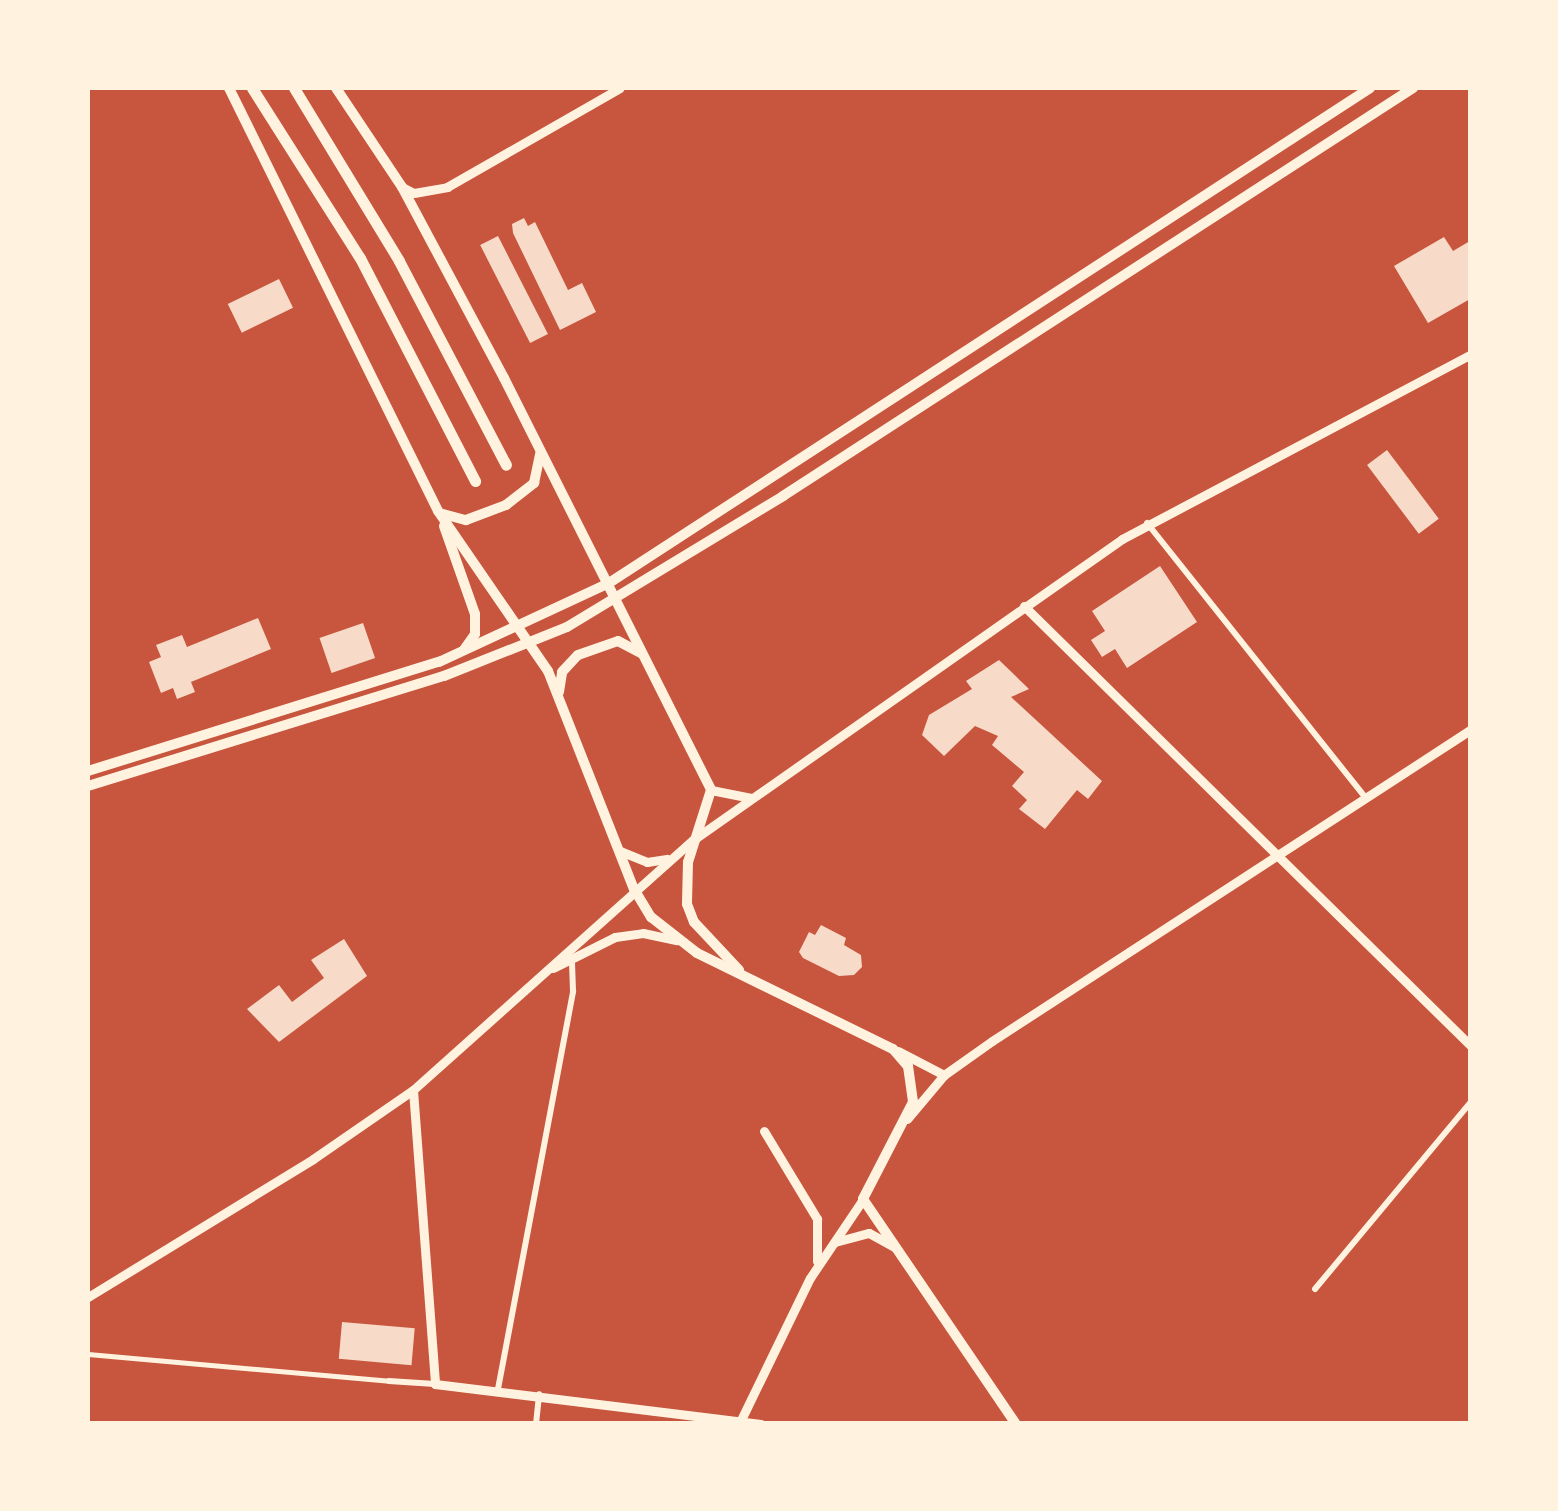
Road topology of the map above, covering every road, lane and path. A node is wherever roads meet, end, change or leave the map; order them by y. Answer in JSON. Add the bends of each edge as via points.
{"nodes":[{"id":1,"x":229,"y":88,"type":"edge"},
{"id":2,"x":252,"y":88,"type":"edge"},
{"id":3,"x":294,"y":88,"type":"edge"},
{"id":4,"x":336,"y":88,"type":"edge"},
{"id":5,"x":620,"y":88,"type":"edge"},
{"id":6,"x":1370,"y":88,"type":"edge"},
{"id":7,"x":1413,"y":88,"type":"edge"},
{"id":8,"x":402,"y":187,"type":"junction"},
{"id":9,"x":1470,"y":354,"type":"edge"},
{"id":10,"x":539,"y":447,"type":"junction"},
{"id":11,"x":506,"y":464,"type":"dead end"},
{"id":12,"x":476,"y":481,"type":"dead end"},
{"id":13,"x":438,"y":511,"type":"junction"},
{"id":14,"x":1147,"y":523,"type":"junction"},
{"id":15,"x":609,"y":582,"type":"junction"},
{"id":16,"x":617,"y":599,"type":"junction"},
{"id":17,"x":1024,"y":606,"type":"junction"},
{"id":18,"x":520,"y":628,"type":"junction"},
{"id":19,"x":530,"y":643,"type":"junction"},
{"id":20,"x":460,"y":654,"type":"junction"},
{"id":21,"x":645,"y":656,"type":"junction"},
{"id":22,"x":559,"y":693,"type":"junction"},
{"id":23,"x":1470,"y":730,"type":"edge"},
{"id":24,"x":88,"y":771,"type":"edge"},
{"id":25,"x":88,"y":786,"type":"edge"},
{"id":26,"x":711,"y":790,"type":"junction"},
{"id":27,"x":754,"y":798,"type":"junction"},
{"id":28,"x":1366,"y":798,"type":"junction"},
{"id":29,"x":693,"y":840,"type":"junction"},
{"id":30,"x":618,"y":849,"type":"junction"},
{"id":31,"x":678,"y":852,"type":"junction"},
{"id":32,"x":1276,"y":858,"type":"junction"},
{"id":33,"x":634,"y":889,"type":"junction"},
{"id":34,"x":677,"y":940,"type":"junction"},
{"id":35,"x":571,"y":953,"type":"junction"},
{"id":36,"x":747,"y":977,"type":"junction"},
{"id":37,"x":1470,"y":1045,"type":"edge"},
{"id":38,"x":893,"y":1049,"type":"junction"},
{"id":39,"x":944,"y":1075,"type":"junction"},
{"id":40,"x":413,"y":1090,"type":"junction"},
{"id":41,"x":1470,"y":1103,"type":"edge"},
{"id":42,"x":905,"y":1122,"type":"junction"},
{"id":43,"x":764,"y":1131,"type":"dead end"},
{"id":44,"x":863,"y":1199,"type":"junction"},
{"id":45,"x":833,"y":1243,"type":"junction"},
{"id":46,"x":895,"y":1247,"type":"junction"},
{"id":47,"x":810,"y":1278,"type":"junction"},
{"id":48,"x":1315,"y":1289,"type":"dead end"},
{"id":49,"x":88,"y":1297,"type":"edge"},
{"id":50,"x":88,"y":1354,"type":"edge"},
{"id":51,"x":389,"y":1381,"type":"joint"},
{"id":52,"x":434,"y":1384,"type":"junction"},
{"id":53,"x":498,"y":1389,"type":"junction"},
{"id":54,"x":540,"y":1393,"type":"junction"},
{"id":55,"x":740,"y":1422,"type":"edge"},
{"id":56,"x":536,"y":1424,"type":"edge"},
{"id":57,"x":760,"y":1424,"type":"edge"},
{"id":58,"x":1016,"y":1424,"type":"edge"}],
"edges":[{"from":1,"to":13,"type":"main road"},
{"from":2,"to":12,"type":"main road","via":[[360,258]]},
{"from":3,"to":11,"type":"main road","via":[[400,261]]},
{"from":4,"to":8,"type":"main road"},
{"from":5,"to":8,"type":"street","via":[[447,187],[414,193]]},
{"from":6,"to":15,"type":"main road"},
{"from":7,"to":16,"type":"main road"},
{"from":8,"to":10,"type":"main road"},
{"from":9,"to":14,"type":"street"},
{"from":10,"to":13,"type":"main road","via":[[534,483],[506,505],[466,520]]},
{"from":10,"to":15,"type":"main road"},
{"from":13,"to":18,"type":"main road"},
{"from":13,"to":20,"type":"main road","via":[[475,614],[475,634]]},
{"from":14,"to":17,"type":"street"},
{"from":14,"to":28,"type":"street"},
{"from":15,"to":16,"type":"main road"},
{"from":15,"to":18,"type":"main road"},
{"from":16,"to":19,"type":"main road"},
{"from":16,"to":21,"type":"main road"},
{"from":17,"to":27,"type":"street"},
{"from":17,"to":32,"type":"street"},
{"from":18,"to":19,"type":"main road"},
{"from":18,"to":20,"type":"main road"},
{"from":19,"to":22,"type":"main road"},
{"from":19,"to":25,"type":"main road"},
{"from":20,"to":24,"type":"main road"},
{"from":21,"to":22,"type":"main road","via":[[626,643],[607,642],[566,665]]},
{"from":21,"to":26,"type":"main road"},
{"from":22,"to":30,"type":"main road"},
{"from":23,"to":28,"type":"street"},
{"from":26,"to":27,"type":"street"},
{"from":26,"to":29,"type":"main road"},
{"from":27,"to":29,"type":"street"},
{"from":28,"to":32,"type":"street"},
{"from":29,"to":31,"type":"street"},
{"from":29,"to":36,"type":"main road","via":[[686,888],[694,922]]},
{"from":30,"to":31,"type":"street","via":[[647,862]]},
{"from":30,"to":33,"type":"main road"},
{"from":31,"to":33,"type":"street"},
{"from":32,"to":37,"type":"street"},
{"from":32,"to":39,"type":"street"},
{"from":33,"to":34,"type":"main road"},
{"from":33,"to":35,"type":"street"},
{"from":34,"to":35,"type":"street","via":[[628,934]]},
{"from":34,"to":36,"type":"main road"},
{"from":35,"to":40,"type":"street"},
{"from":35,"to":53,"type":"street","via":[[570,1007]]},
{"from":36,"to":38,"type":"main road"},
{"from":38,"to":39,"type":"street"},
{"from":38,"to":42,"type":"main road","via":[[914,1082]]},
{"from":39,"to":42,"type":"street"},
{"from":40,"to":49,"type":"street","via":[[313,1160]]},
{"from":40,"to":52,"type":"street"},
{"from":41,"to":48,"type":"street"},
{"from":42,"to":44,"type":"main road"},
{"from":43,"to":47,"type":"street","via":[[816,1218],[820,1246]]},
{"from":44,"to":45,"type":"street"},
{"from":44,"to":46,"type":"main road"},
{"from":45,"to":46,"type":"street","via":[[869,1233]]},
{"from":45,"to":47,"type":"street"},
{"from":46,"to":58,"type":"main road"},
{"from":47,"to":55,"type":"street"},
{"from":50,"to":51,"type":"street"},
{"from":51,"to":52,"type":"street"},
{"from":52,"to":53,"type":"street"},
{"from":53,"to":54,"type":"street"},
{"from":54,"to":55,"type":"street"},
{"from":54,"to":56,"type":"street"},
{"from":55,"to":57,"type":"street"}]}
